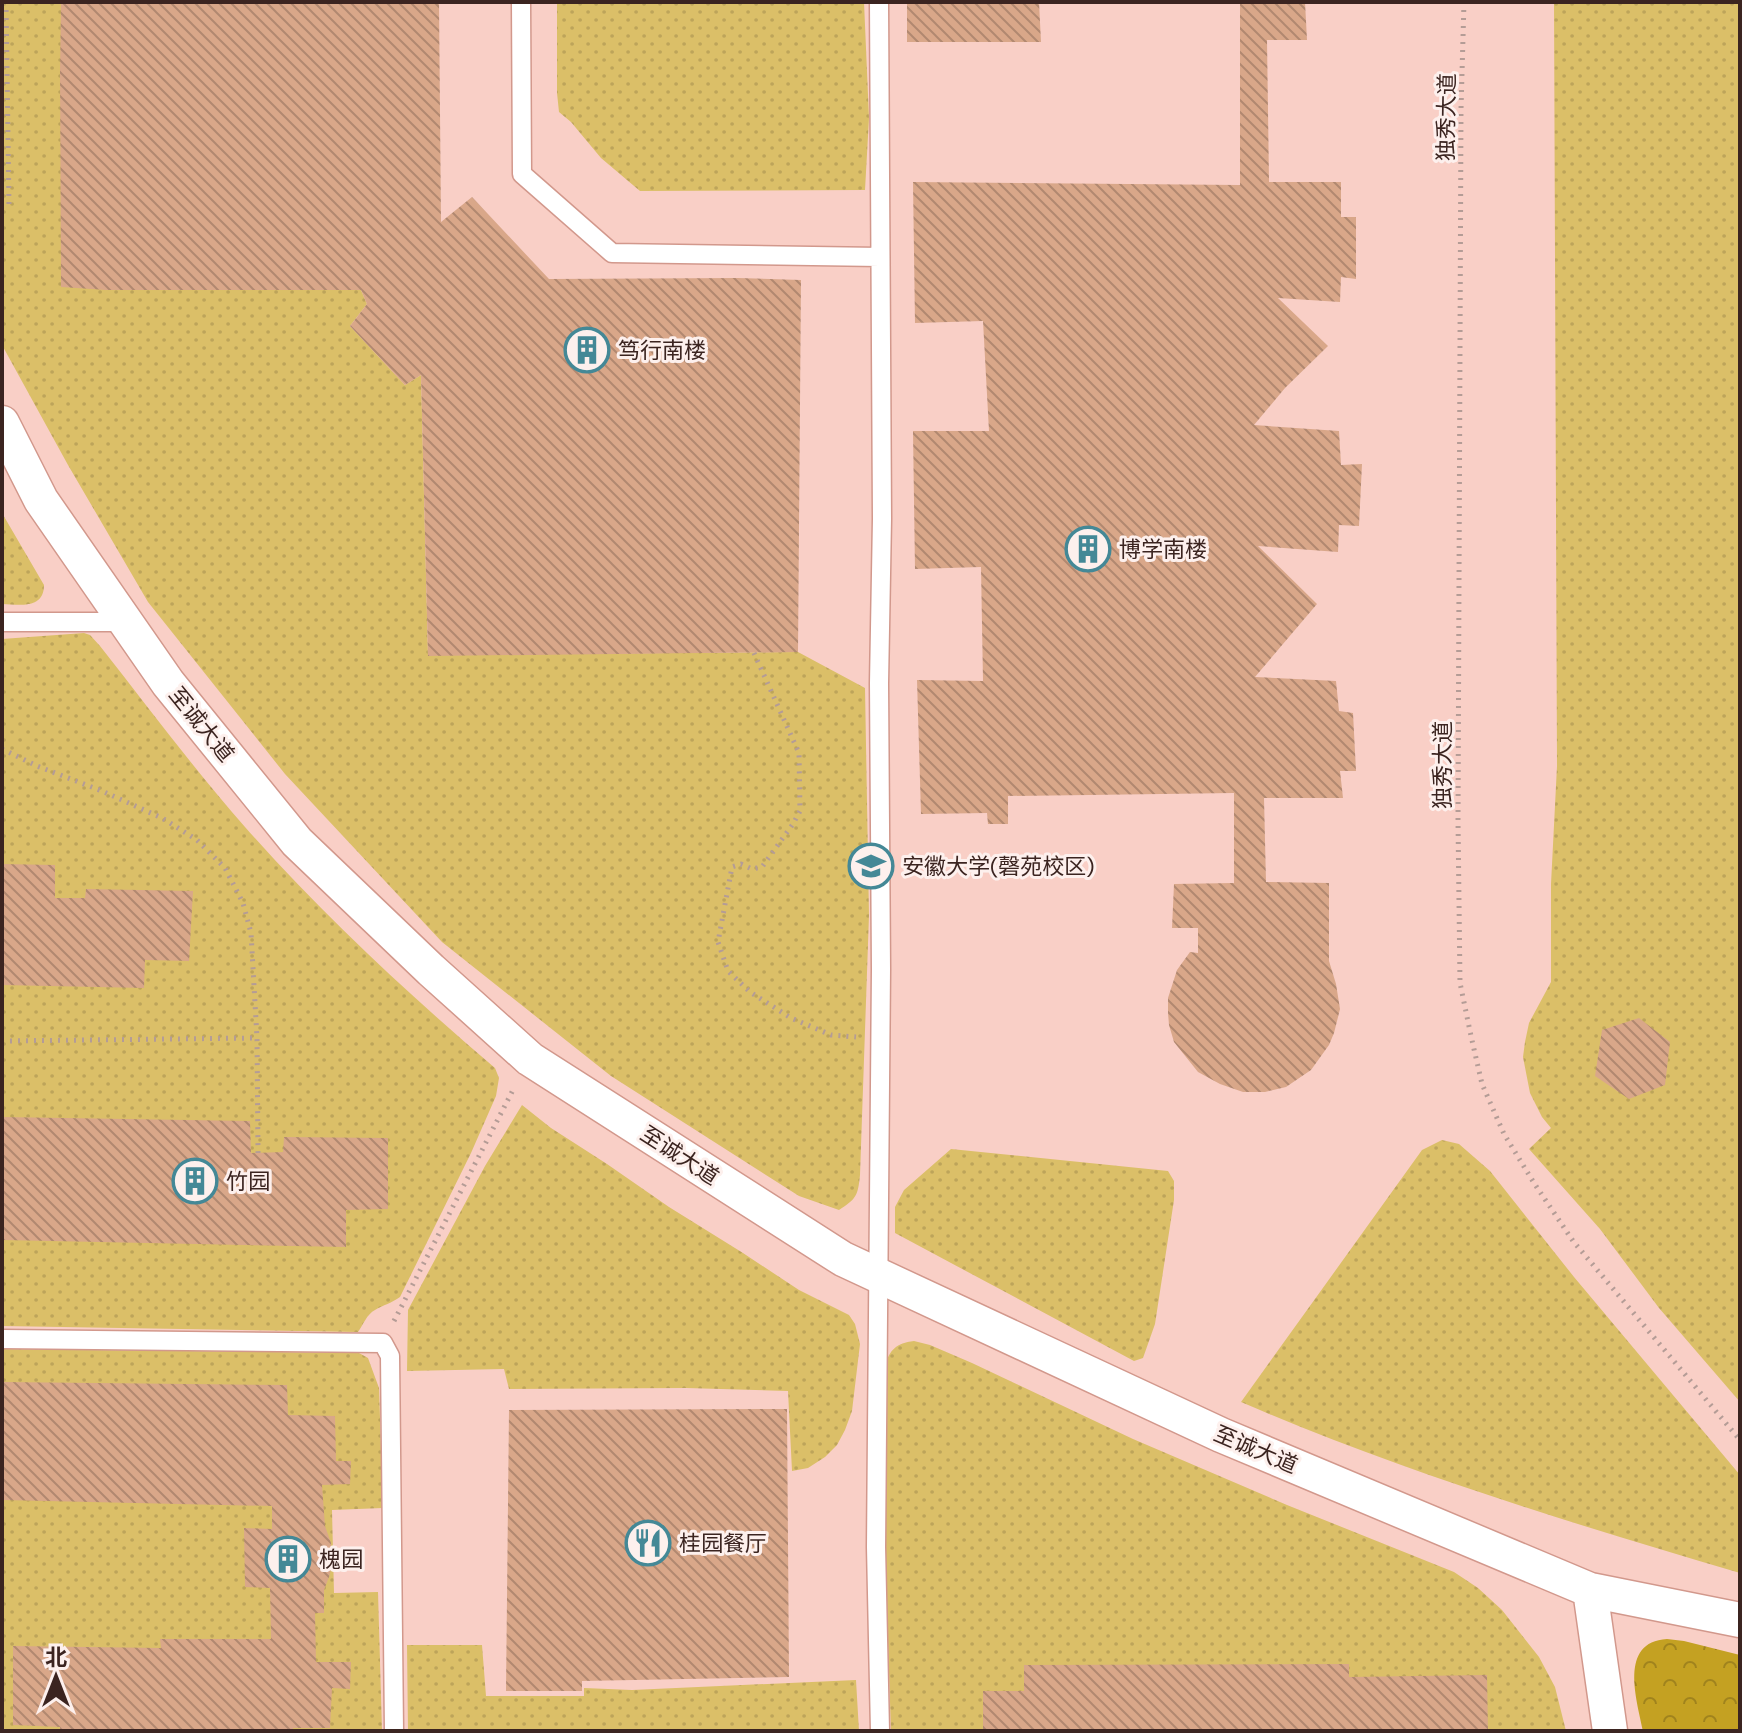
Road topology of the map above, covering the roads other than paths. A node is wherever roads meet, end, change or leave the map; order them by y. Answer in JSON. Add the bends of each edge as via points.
{"nodes":[{"id":1,"x":521,"y":2,"type":"edge"},
{"id":2,"x":879,"y":2,"type":"edge"},
{"id":3,"x":880,"y":257,"type":"junction"},
{"id":4,"x":2,"y":423,"type":"edge"},
{"id":5,"x":2,"y":622,"type":"edge"},
{"id":6,"x":126,"y":622,"type":"junction"},
{"id":7,"x":878,"y":1275,"type":"junction"},
{"id":8,"x":2,"y":1339,"type":"edge"},
{"id":9,"x":1590,"y":1590,"type":"junction"},
{"id":10,"x":1740,"y":1620,"type":"edge"},
{"id":11,"x":394,"y":1731,"type":"edge"},
{"id":12,"x":880,"y":1731,"type":"edge"},
{"id":13,"x":1610,"y":1731,"type":"edge"}],
"edges":[{"from":1,"to":3,"type":"lane","via":[[522,174],[612,253]]},
{"from":2,"to":3,"type":"lane"},
{"from":3,"to":7,"type":"lane"},
{"from":4,"to":6,"type":"street","name":"至诚大道","via":[[41,500]]},
{"from":5,"to":6,"type":"lane"},
{"from":6,"to":7,"type":"street","name":"至诚大道","via":[[168,683],[297,842],[530,1059],[843,1259]]},
{"from":7,"to":9,"type":"street","name":"至诚大道","via":[[1221,1435]]},
{"from":7,"to":12,"type":"lane"},
{"from":8,"to":11,"type":"lane","via":[[383,1343],[390,1356]]},
{"from":9,"to":10,"type":"street","name":"至诚大道"},
{"from":9,"to":13,"type":"street"}]}
